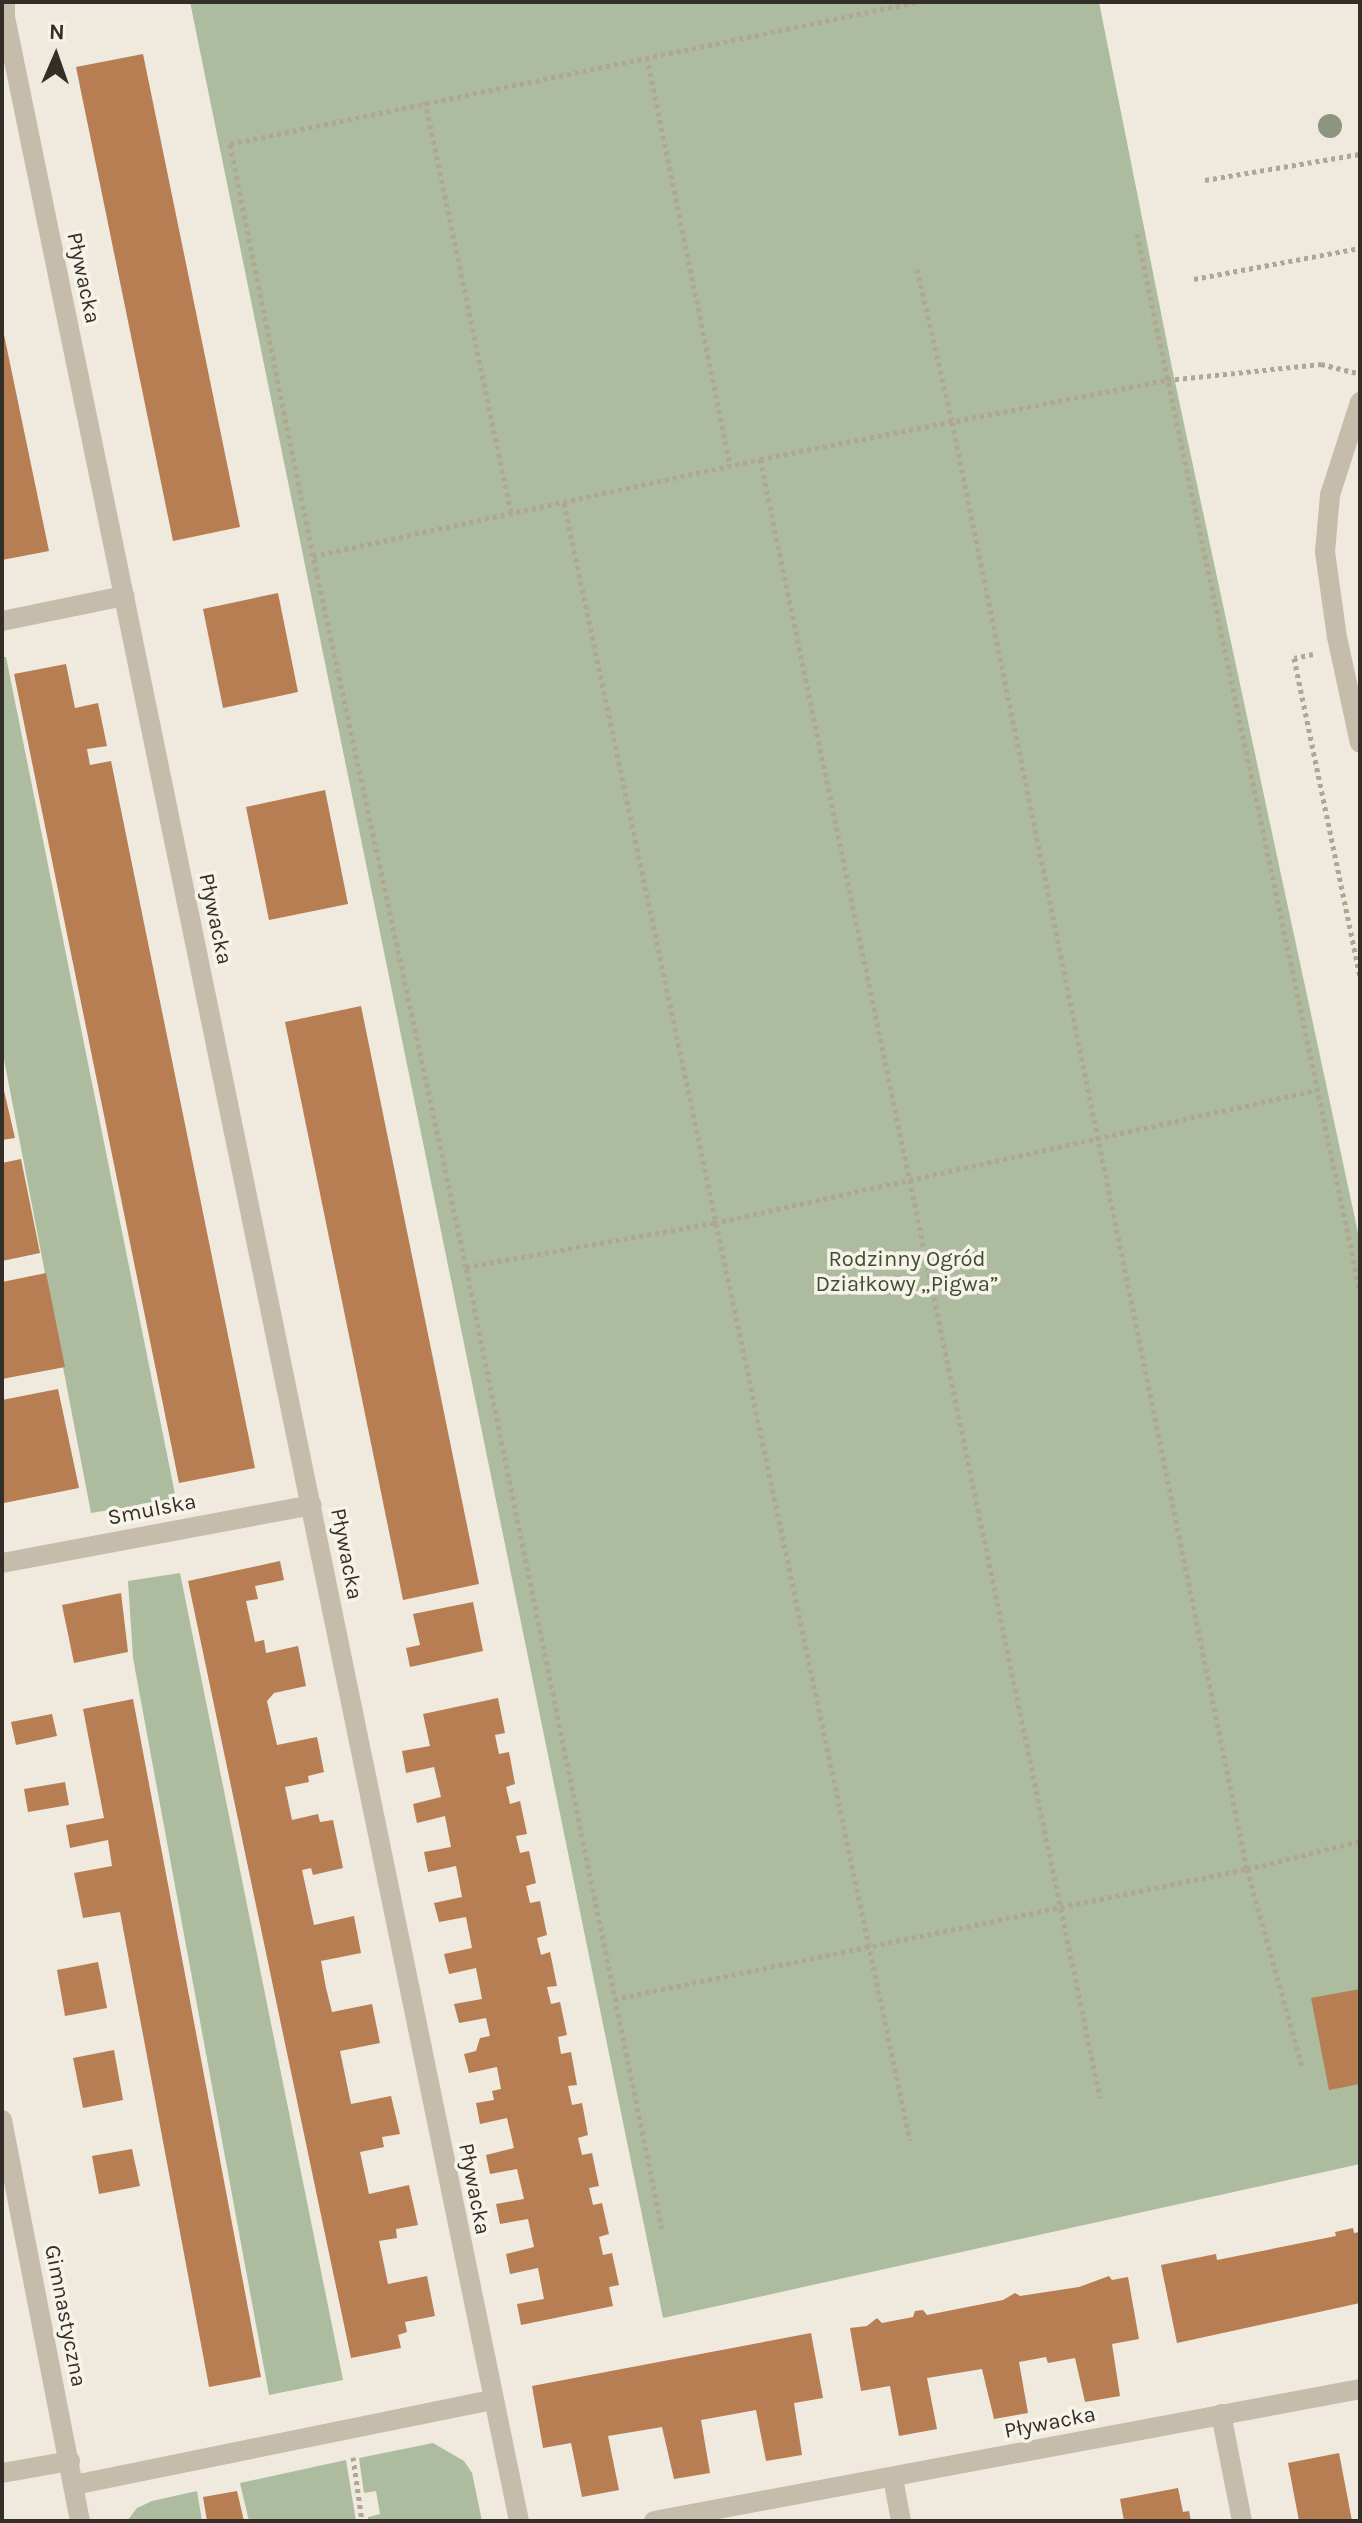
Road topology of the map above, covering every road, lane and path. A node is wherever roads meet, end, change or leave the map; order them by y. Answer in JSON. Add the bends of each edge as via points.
{"nodes":[{"id":1,"x":917,"y":2,"type":"edge"},
{"id":2,"x":5,"y":9,"type":"edge"},
{"id":3,"x":647,"y":57,"type":"junction"},
{"id":4,"x":425,"y":101,"type":"junction"},
{"id":5,"x":1360,"y":154,"type":"edge"},
{"id":6,"x":1205,"y":180,"type":"dead end"},
{"id":7,"x":1137,"y":234,"type":"dead end"},
{"id":8,"x":1360,"y":248,"type":"edge"},
{"id":9,"x":917,"y":269,"type":"dead end"},
{"id":10,"x":1194,"y":279,"type":"dead end"},
{"id":11,"x":1360,"y":374,"type":"edge"},
{"id":12,"x":1167,"y":380,"type":"junction"},
{"id":13,"x":1360,"y":402,"type":"edge"},
{"id":14,"x":952,"y":422,"type":"junction"},
{"id":15,"x":760,"y":459,"type":"junction"},
{"id":16,"x":730,"y":466,"type":"junction"},
{"id":17,"x":564,"y":503,"type":"junction"},
{"id":18,"x":511,"y":514,"type":"junction"},
{"id":19,"x":313,"y":556,"type":"junction"},
{"id":20,"x":124,"y":596,"type":"junction"},
{"id":21,"x":2,"y":621,"type":"edge"},
{"id":22,"x":1294,"y":658,"type":"dead end"},
{"id":23,"x":1360,"y":743,"type":"edge"},
{"id":24,"x":1360,"y":976,"type":"edge"},
{"id":25,"x":1317,"y":1090,"type":"junction"},
{"id":26,"x":1098,"y":1136,"type":"junction"},
{"id":27,"x":909,"y":1178,"type":"junction"},
{"id":28,"x":714,"y":1223,"type":"junction"},
{"id":29,"x":466,"y":1267,"type":"junction"},
{"id":30,"x":1360,"y":1291,"type":"edge"},
{"id":31,"x":312,"y":1505,"type":"junction"},
{"id":32,"x":2,"y":1563,"type":"edge"},
{"id":33,"x":1360,"y":1841,"type":"edge"},
{"id":34,"x":1247,"y":1869,"type":"junction"},
{"id":35,"x":1061,"y":1908,"type":"junction"},
{"id":36,"x":868,"y":1948,"type":"junction"},
{"id":37,"x":614,"y":1999,"type":"junction"},
{"id":38,"x":1302,"y":2066,"type":"dead end"},
{"id":39,"x":1100,"y":2098,"type":"dead end"},
{"id":40,"x":2,"y":2120,"type":"edge"},
{"id":41,"x":910,"y":2141,"type":"dead end"},
{"id":42,"x":662,"y":2229,"type":"dead end"},
{"id":43,"x":1360,"y":2389,"type":"edge"},
{"id":44,"x":492,"y":2400,"type":"junction"},
{"id":45,"x":1221,"y":2414,"type":"junction"},
{"id":46,"x":349,"y":2429,"type":"junction"},
{"id":47,"x":70,"y":2461,"type":"junction"},
{"id":48,"x":2,"y":2473,"type":"edge"},
{"id":49,"x":893,"y":2478,"type":"junction"},
{"id":50,"x":74,"y":2485,"type":"junction"},
{"id":51,"x":80,"y":2521,"type":"edge"},
{"id":52,"x":362,"y":2521,"type":"edge"},
{"id":53,"x":519,"y":2521,"type":"edge"},
{"id":54,"x":654,"y":2521,"type":"edge"},
{"id":55,"x":901,"y":2521,"type":"edge"},
{"id":56,"x":1242,"y":2521,"type":"edge"}],
"edges":[{"from":1,"to":3,"type":"path"},
{"from":2,"to":20,"type":"street","name":"Pływacka"},
{"from":3,"to":4,"type":"path"},
{"from":3,"to":16,"type":"path"},
{"from":4,"to":18,"type":"path"},
{"from":4,"to":19,"type":"path","via":[[230,144]]},
{"from":5,"to":6,"type":"path"},
{"from":7,"to":12,"type":"path"},
{"from":8,"to":10,"type":"path"},
{"from":9,"to":14,"type":"path"},
{"from":11,"to":12,"type":"path","via":[[1321,364]]},
{"from":12,"to":14,"type":"path"},
{"from":12,"to":25,"type":"path"},
{"from":13,"to":23,"type":"street","via":[[1330,495],[1325,552]]},
{"from":14,"to":15,"type":"path"},
{"from":14,"to":26,"type":"path"},
{"from":15,"to":16,"type":"path"},
{"from":15,"to":27,"type":"path"},
{"from":16,"to":17,"type":"path"},
{"from":17,"to":18,"type":"path"},
{"from":17,"to":28,"type":"path"},
{"from":18,"to":19,"type":"path"},
{"from":19,"to":29,"type":"path"},
{"from":20,"to":21,"type":"street"},
{"from":20,"to":31,"type":"street","name":"Pływacka"},
{"from":22,"to":24,"type":"path"},
{"from":25,"to":26,"type":"path"},
{"from":25,"to":30,"type":"path"},
{"from":26,"to":27,"type":"path"},
{"from":26,"to":34,"type":"path"},
{"from":27,"to":28,"type":"path"},
{"from":27,"to":35,"type":"path"},
{"from":28,"to":29,"type":"path"},
{"from":28,"to":36,"type":"path"},
{"from":29,"to":37,"type":"path"},
{"from":31,"to":32,"type":"street","name":"Smulska"},
{"from":31,"to":44,"type":"street","name":"Pływacka"},
{"from":33,"to":34,"type":"path"},
{"from":34,"to":35,"type":"path"},
{"from":34,"to":38,"type":"path"},
{"from":35,"to":36,"type":"path"},
{"from":35,"to":39,"type":"path"},
{"from":36,"to":37,"type":"path"},
{"from":36,"to":41,"type":"path"},
{"from":37,"to":42,"type":"path"},
{"from":40,"to":47,"type":"street","name":"Gimnastyczna"},
{"from":43,"to":45,"type":"street","name":"Pływacka"},
{"from":44,"to":46,"type":"street"},
{"from":44,"to":53,"type":"street","name":"Pływacka"},
{"from":45,"to":49,"type":"street","name":"Pływacka"},
{"from":45,"to":56,"type":"street"},
{"from":46,"to":50,"type":"street"},
{"from":46,"to":52,"type":"path"},
{"from":47,"to":48,"type":"street"},
{"from":47,"to":50,"type":"street","name":"Gimnastyczna"},
{"from":49,"to":54,"type":"street","name":"Pływacka"},
{"from":49,"to":55,"type":"street"},
{"from":50,"to":51,"type":"street","name":"Gimnastyczna"}]}
